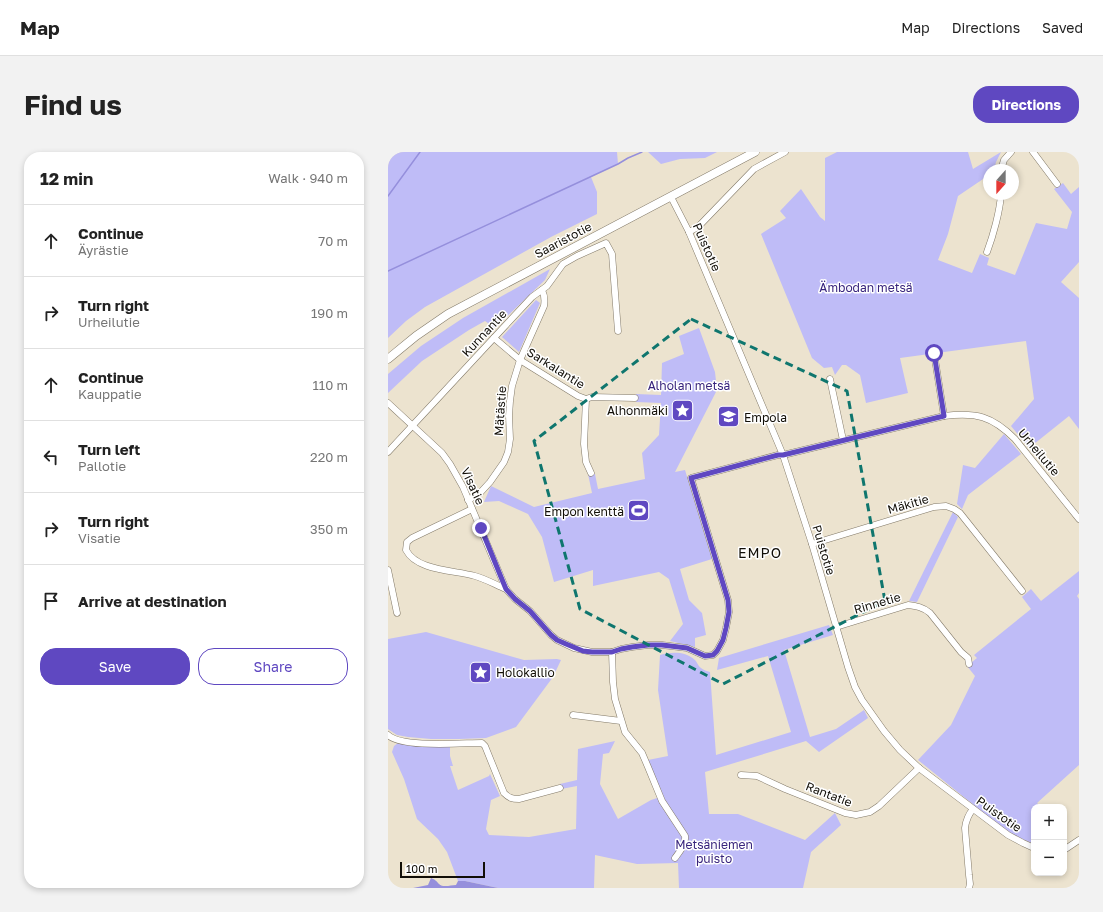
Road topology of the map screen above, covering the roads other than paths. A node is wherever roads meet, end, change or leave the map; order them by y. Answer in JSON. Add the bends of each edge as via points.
{"nodes":[{"id":1,"x":755,"y":152,"type":"edge"},
{"id":2,"x":785,"y":152,"type":"edge"},
{"id":3,"x":1011,"y":152,"type":"edge"},
{"id":4,"x":1033,"y":152,"type":"edge"},
{"id":5,"x":1003,"y":164,"type":"edge"},
{"id":6,"x":1057,"y":184,"type":"dead end"},
{"id":7,"x":670,"y":196,"type":"junction"},
{"id":8,"x":1000,"y":200,"type":"edge"},
{"id":9,"x":689,"y":232,"type":"junction"},
{"id":10,"x":987,"y":252,"type":"dead end"},
{"id":11,"x":542,"y":290,"type":"junction"},
{"id":12,"x":618,"y":331,"type":"dead end"},
{"id":13,"x":494,"y":338,"type":"junction"},
{"id":14,"x":934,"y":353,"type":"dead end"},
{"id":15,"x":388,"y":359,"type":"edge"},
{"id":16,"x":520,"y":360,"type":"junction"},
{"id":17,"x":830,"y":379,"type":"dead end"},
{"id":18,"x":635,"y":398,"type":"dead end"},
{"id":19,"x":586,"y":399,"type":"junction"},
{"id":20,"x":388,"y":404,"type":"edge"},
{"id":21,"x":944,"y":416,"type":"junction"},
{"id":22,"x":412,"y":426,"type":"junction"},
{"id":23,"x":843,"y":440,"type":"junction"},
{"id":24,"x":388,"y":452,"type":"edge"},
{"id":25,"x":783,"y":455,"type":"junction"},
{"id":26,"x":590,"y":474,"type":"dead end"},
{"id":27,"x":468,"y":500,"type":"junction"},
{"id":28,"x":472,"y":509,"type":"junction"},
{"id":29,"x":1079,"y":519,"type":"edge"},
{"id":30,"x":812,"y":544,"type":"junction"},
{"id":31,"x":388,"y":570,"type":"edge"},
{"id":32,"x":506,"y":589,"type":"junction"},
{"id":33,"x":1022,"y":591,"type":"dead end"},
{"id":34,"x":396,"y":613,"type":"dead end"},
{"id":35,"x":836,"y":627,"type":"junction"},
{"id":36,"x":612,"y":652,"type":"junction"},
{"id":37,"x":705,"y":656,"type":"joint"},
{"id":38,"x":969,"y":664,"type":"dead end"},
{"id":39,"x":573,"y":715,"type":"dead end"},
{"id":40,"x":621,"y":721,"type":"junction"},
{"id":41,"x":388,"y":735,"type":"edge"},
{"id":42,"x":919,"y":768,"type":"junction"},
{"id":43,"x":741,"y":775,"type":"dead end"},
{"id":44,"x":560,"y":788,"type":"dead end"},
{"id":45,"x":973,"y":809,"type":"junction"},
{"id":46,"x":1079,"y":840,"type":"edge"},
{"id":47,"x":1031,"y":847,"type":"edge"},
{"id":48,"x":1067,"y":848,"type":"edge"},
{"id":49,"x":675,"y":858,"type":"dead end"},
{"id":50,"x":968,"y":888,"type":"edge"}],
"edges":[{"from":1,"to":7,"type":"main road","name":"Saaristotie"},
{"from":2,"to":9,"type":"street","via":[[754,169],[698,227]]},
{"from":3,"to":5,"type":"street"},
{"from":4,"to":6,"type":"street"},
{"from":7,"to":9,"type":"street","name":"Puistotie"},
{"from":7,"to":15,"type":"main road","name":"Saaristotie","via":[[448,314]]},
{"from":8,"to":10,"type":"street"},
{"from":9,"to":25,"type":"street","name":"Puistotie"},
{"from":11,"to":12,"type":"street","name":"Kunnantie","via":[[563,264],[606,243],[612,254]]},
{"from":11,"to":13,"type":"street","name":"Kunnantie","via":[[532,297]]},
{"from":11,"to":16,"type":"street","name":"Mätästie","via":[[545,296],[544,306]]},
{"from":13,"to":16,"type":"street","name":"Sarkalantie"},
{"from":13,"to":22,"type":"street","name":"Kunnantie"},
{"from":14,"to":21,"type":"street"},
{"from":16,"to":19,"type":"street","name":"Sarkalantie"},
{"from":16,"to":27,"type":"street","name":"Mätästie","via":[[510,401],[508,452],[502,466],[490,482],[479,494]]},
{"from":17,"to":23,"type":"street"},
{"from":18,"to":19,"type":"street"},
{"from":19,"to":26,"type":"street","name":"Sarkalantie","via":[[584,444]]},
{"from":20,"to":22,"type":"street","name":"Visatie"},
{"from":21,"to":23,"type":"street","name":"Urheilutie"},
{"from":21,"to":29,"type":"street","name":"Urheilutie","via":[[979,416],[1007,431]]},
{"from":22,"to":24,"type":"street","name":"Kunnantie"},
{"from":22,"to":27,"type":"street","name":"Visatie","via":[[442,453],[458,476]]},
{"from":23,"to":25,"type":"street","name":"Urheilutie"},
{"from":25,"to":30,"type":"street","name":"Puistotie"},
{"from":25,"to":37,"type":"street","name":"Urheilutie","via":[[691,478],[728,600],[729,612],[723,640],[713,655]]},
{"from":27,"to":28,"type":"street","name":"Visatie"},
{"from":28,"to":32,"type":"street","name":"Visatie"},
{"from":28,"to":32,"type":"street","via":[[412,538],[407,542],[406,550],[416,562],[477,577]]},
{"from":30,"to":33,"type":"street","name":"Mäkitie","via":[[934,507],[946,506],[966,519]]},
{"from":30,"to":35,"type":"street","name":"Puistotie"},
{"from":31,"to":34,"type":"street"},
{"from":32,"to":36,"type":"street","name":"Visatie","via":[[557,640],[583,651]]},
{"from":35,"to":38,"type":"street","name":"Rinnetie","via":[[908,605],[915,606],[930,613],[968,658]]},
{"from":35,"to":42,"type":"street","name":"Puistotie","via":[[855,687],[862,700],[884,731]]},
{"from":36,"to":37,"type":"street","name":"Visatie","via":[[632,647],[662,645],[687,648]]},
{"from":36,"to":40,"type":"street","via":[[612,682]]},
{"from":39,"to":40,"type":"street"},
{"from":40,"to":49,"type":"street","via":[[625,732],[642,754],[662,802],[685,836],[685,842]]},
{"from":41,"to":44,"type":"street","via":[[412,742],[482,743],[504,794],[510,798],[519,799]]},
{"from":42,"to":43,"type":"street","name":"Rantatie","via":[[870,812],[856,815],[757,776]]},
{"from":42,"to":45,"type":"street","name":"Puistotie"},
{"from":45,"to":47,"type":"street","name":"Puistotie","via":[[1008,835]]},
{"from":45,"to":50,"type":"street","via":[[968,815],[965,828],[970,884]]},
{"from":46,"to":48,"type":"street"}]}
